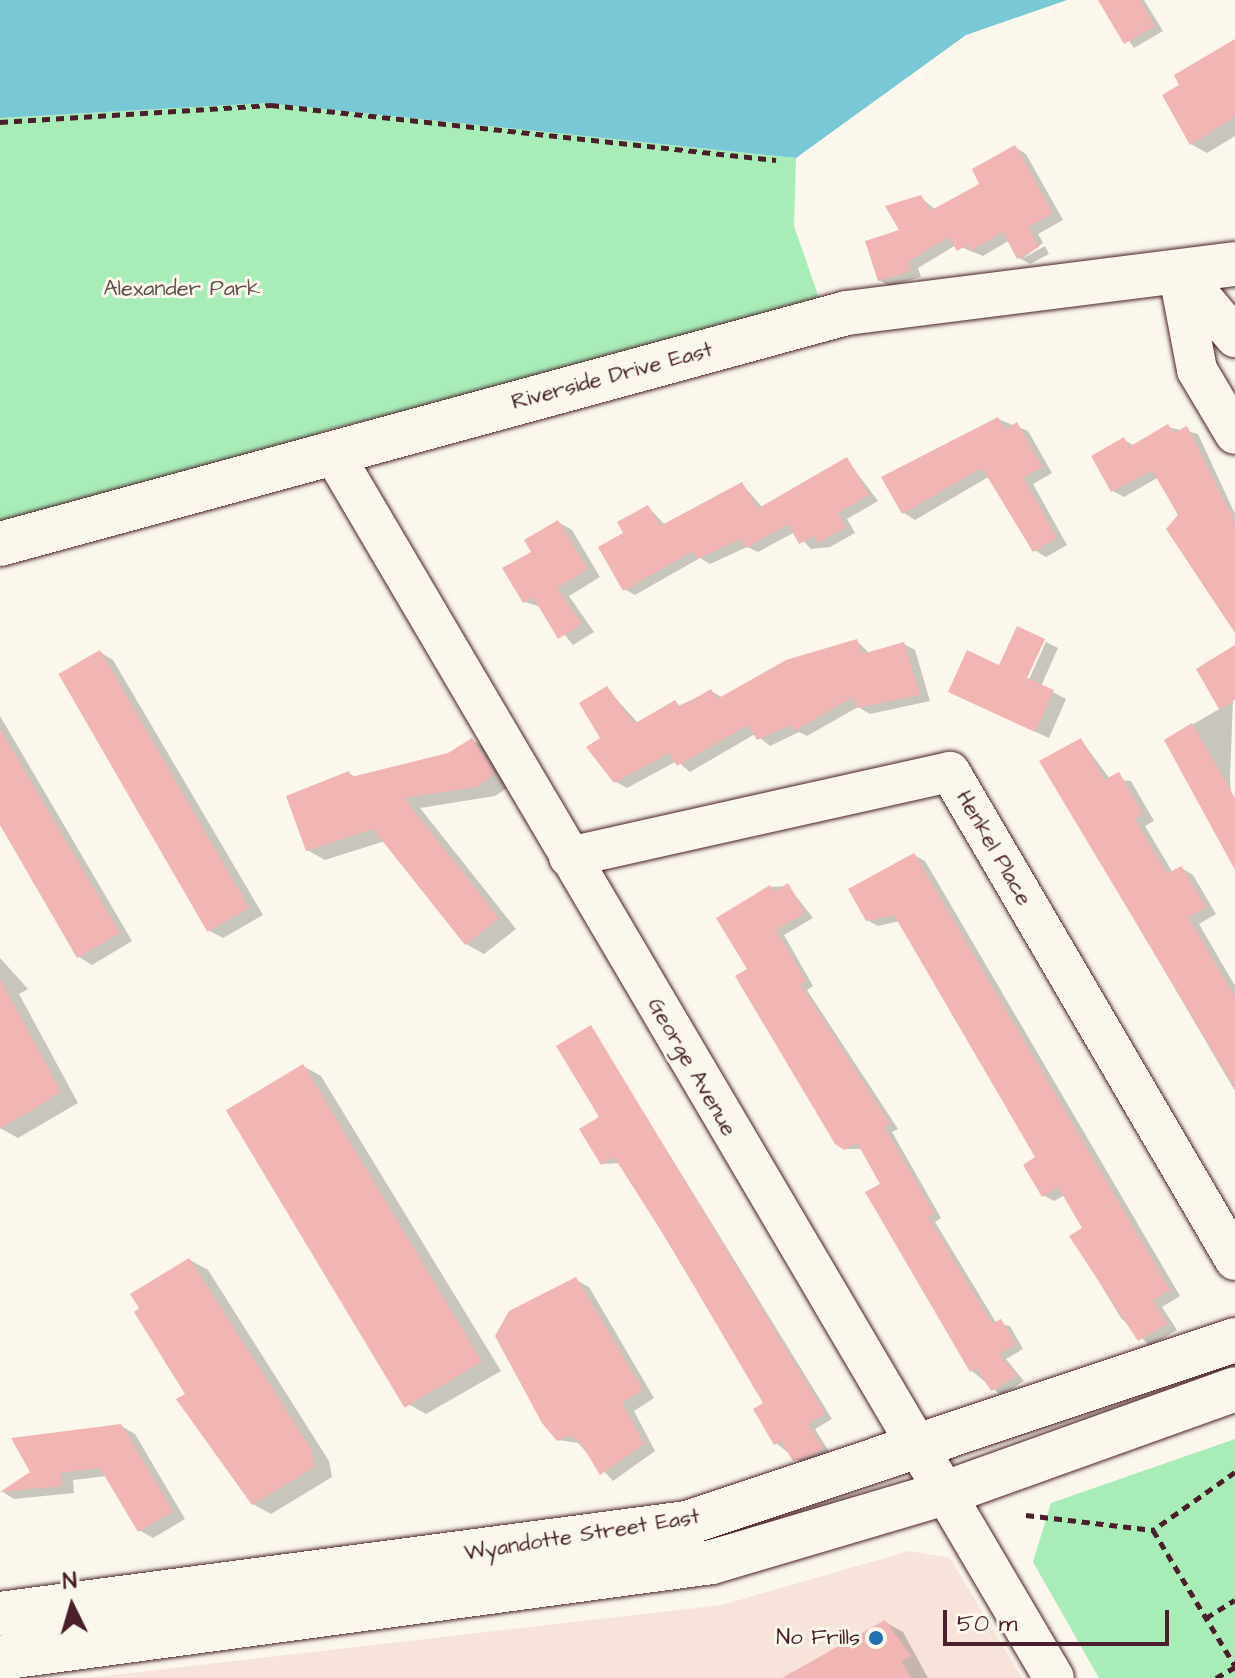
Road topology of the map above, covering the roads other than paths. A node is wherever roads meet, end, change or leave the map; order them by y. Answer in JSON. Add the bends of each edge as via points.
{"nodes":[{"id":1,"x":1235,"y":264,"type":"edge"},
{"id":2,"x":1178,"y":270,"type":"junction"},
{"id":3,"x":1235,"y":337,"type":"edge"},
{"id":4,"x":1235,"y":434,"type":"edge"},
{"id":5,"x":333,"y":453,"type":"junction"},
{"id":6,"x":0,"y":544,"type":"edge"},
{"id":7,"x":569,"y":857,"type":"junction"},
{"id":8,"x":1235,"y":1260,"type":"edge"},
{"id":9,"x":1235,"y":1340,"type":"edge"},
{"id":10,"x":1235,"y":1389,"type":"edge"},
{"id":11,"x":915,"y":1449,"type":"junction"},
{"id":12,"x":948,"y":1492,"type":"junction"},
{"id":13,"x":0,"y":1614,"type":"edge"},
{"id":14,"x":0,"y":1658,"type":"edge"},
{"id":15,"x":1054,"y":1678,"type":"edge"}],
"edges":[{"from":1,"to":2,"type":"main road","name":"Riverside Drive East"},
{"from":2,"to":3,"type":"street"},
{"from":2,"to":4,"type":"street","via":[[1197,370]]},
{"from":2,"to":5,"type":"main road","name":"Riverside Drive East","via":[[847,313]]},
{"from":5,"to":6,"type":"main road","name":"Riverside Drive East"},
{"from":5,"to":7,"type":"street","name":"George Avenue"},
{"from":7,"to":8,"type":"street","name":"Henkel Place","via":[[950,772]]},
{"from":7,"to":11,"type":"street","name":"George Avenue"},
{"from":9,"to":11,"type":"main road","name":"Wyandotte Street East"},
{"from":10,"to":12,"type":"main road","name":"Wyandotte Street East"},
{"from":11,"to":12,"type":"street","name":"George Avenue"},
{"from":11,"to":13,"type":"main road","name":"Wyandotte Street East","via":[[687,1523]]},
{"from":12,"to":14,"type":"main road","name":"Wyandotte Street East","via":[[712,1562]]},
{"from":12,"to":15,"type":"street","name":"George Avenue"}]}
